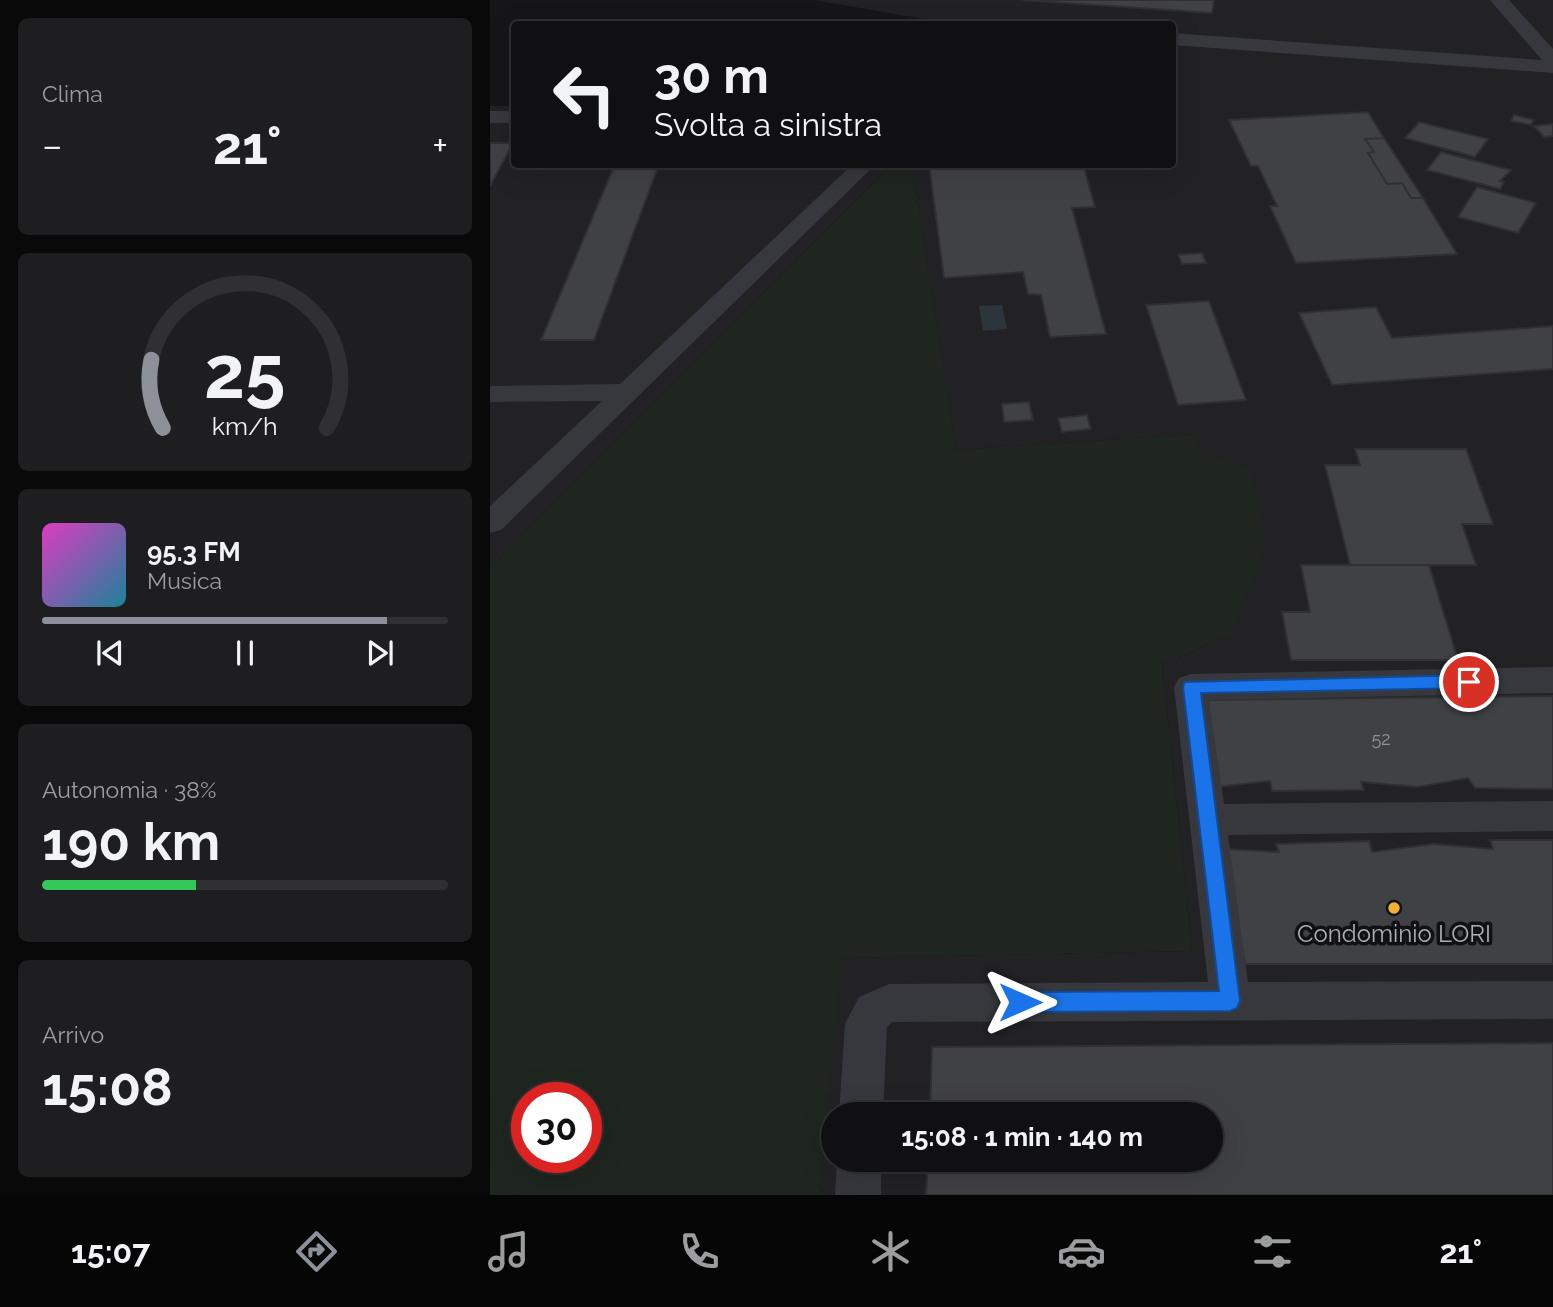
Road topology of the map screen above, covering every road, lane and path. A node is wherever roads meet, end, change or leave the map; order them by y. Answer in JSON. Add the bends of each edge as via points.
{"nodes":[{"id":1,"x":1499,"y":0,"type":"edge"},
{"id":2,"x":1176,"y":39,"type":"edge"},
{"id":3,"x":1553,"y":61,"type":"edge"},
{"id":4,"x":1553,"y":67,"type":"edge"},
{"id":5,"x":490,"y":117,"type":"edge"},
{"id":6,"x":511,"y":117,"type":"edge"},
{"id":7,"x":862,"y":168,"type":"edge"},
{"id":8,"x":627,"y":392,"type":"junction"},
{"id":9,"x":490,"y":394,"type":"edge"},
{"id":10,"x":490,"y":523,"type":"edge"},
{"id":11,"x":1553,"y":680,"type":"edge"},
{"id":12,"x":1553,"y":816,"type":"edge"},
{"id":13,"x":1208,"y":820,"type":"junction"},
{"id":14,"x":1553,"y":1000,"type":"edge"},
{"id":15,"x":1230,"y":1001,"type":"junction"},
{"id":16,"x":863,"y":1102,"type":"edge"},
{"id":17,"x":859,"y":1172,"type":"edge"},
{"id":18,"x":858,"y":1195,"type":"edge"}],
"edges":[{"from":1,"to":3,"type":"street"},
{"from":2,"to":4,"type":"street"},
{"from":5,"to":6,"type":"street"},
{"from":7,"to":8,"type":"street"},
{"from":8,"to":9,"type":"street"},
{"from":8,"to":10,"type":"street"},
{"from":11,"to":13,"type":"street","via":[[1191,687]]},
{"from":12,"to":13,"type":"street"},
{"from":13,"to":15,"type":"street"},
{"from":14,"to":15,"type":"street"},
{"from":15,"to":16,"type":"street","via":[[889,1003],[873,1011],[866,1024]]},
{"from":17,"to":18,"type":"street"}]}
